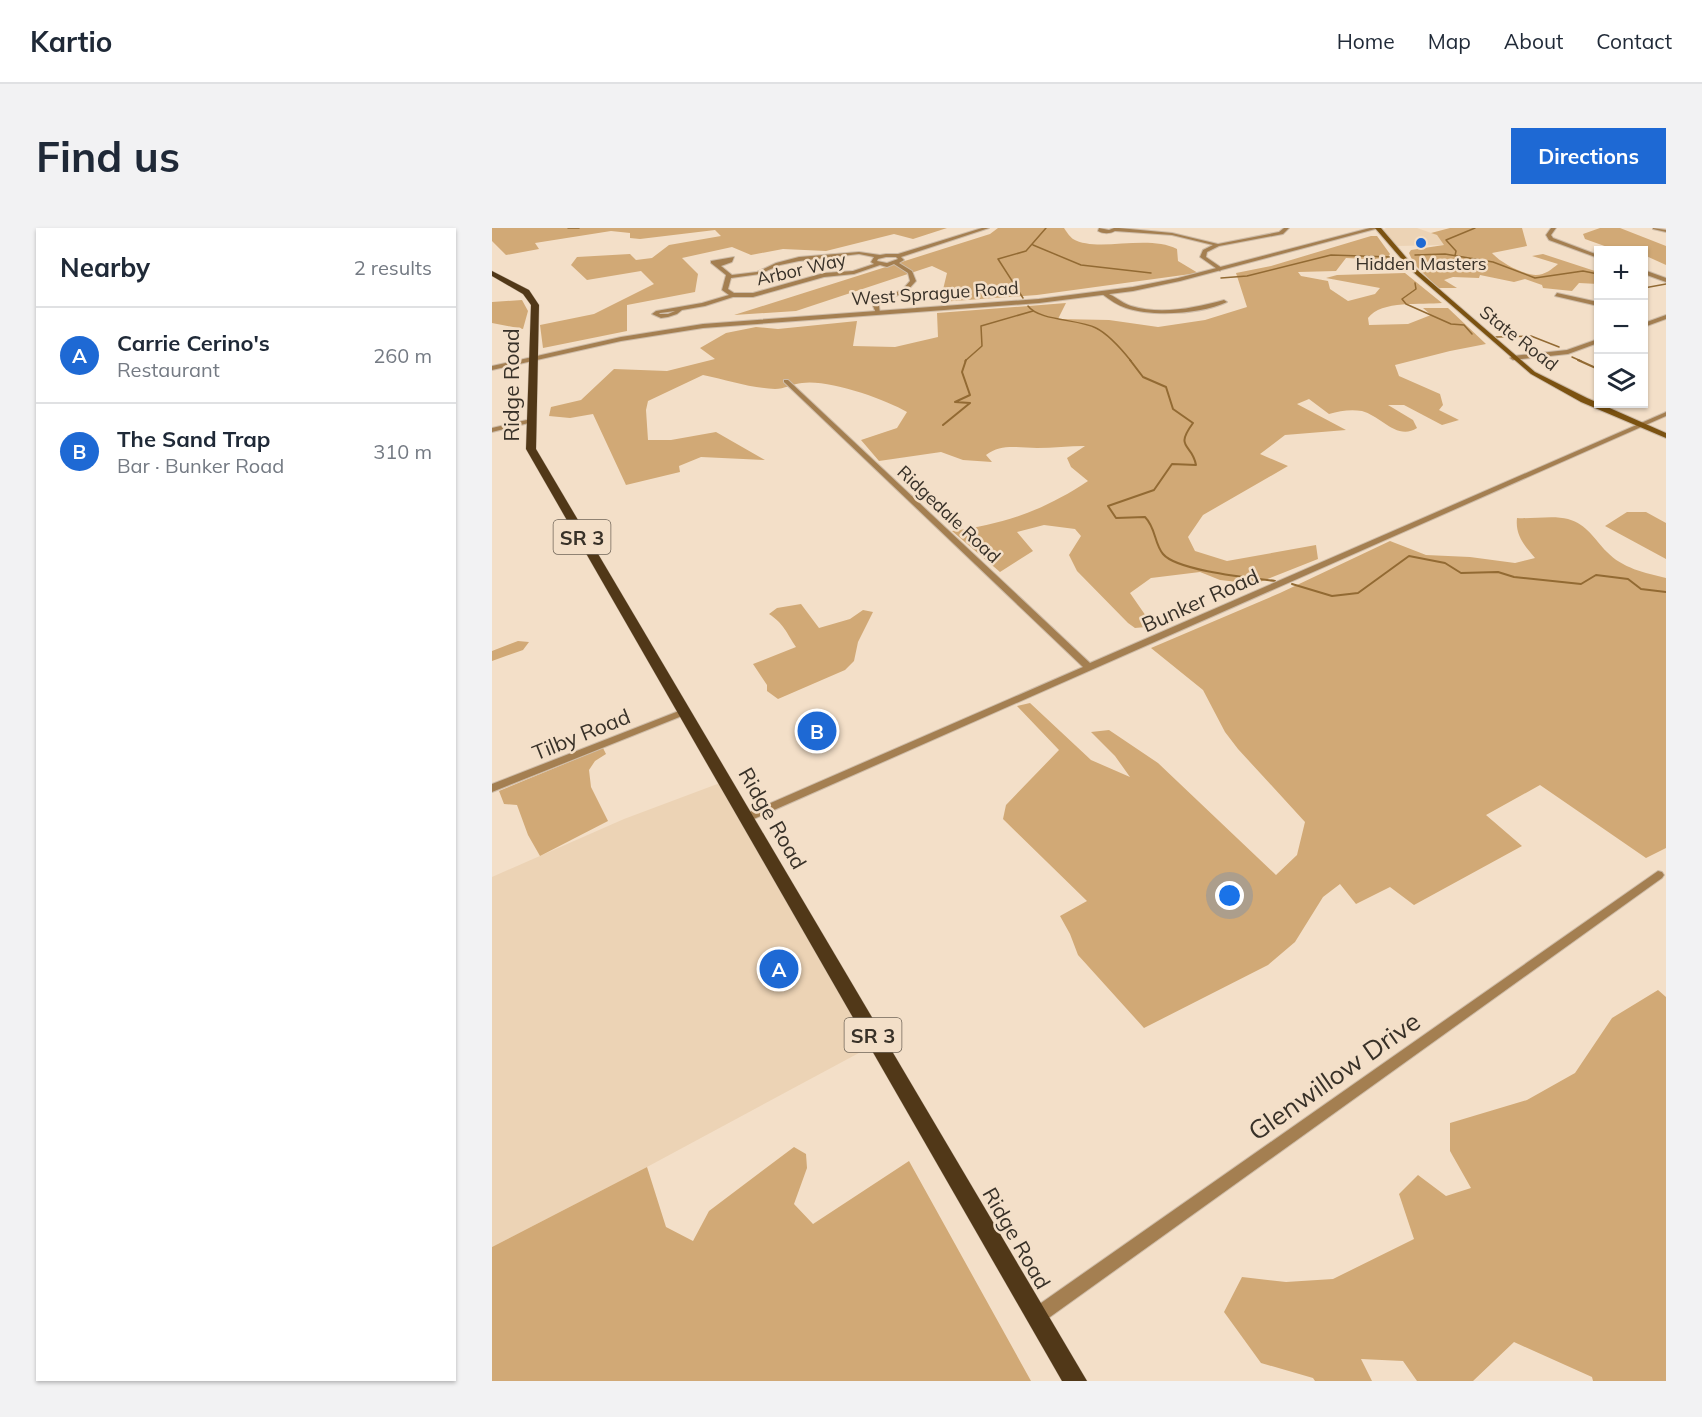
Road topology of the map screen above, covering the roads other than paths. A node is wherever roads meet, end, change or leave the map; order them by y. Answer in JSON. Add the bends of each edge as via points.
{"nodes":[{"id":1,"x":987,"y":228,"type":"edge"},
{"id":2,"x":1101,"y":228,"type":"edge"},
{"id":3,"x":1287,"y":228,"type":"edge"},
{"id":4,"x":1377,"y":228,"type":"edge"},
{"id":5,"x":1554,"y":228,"type":"edge"},
{"id":6,"x":1655,"y":228,"type":"edge"},
{"id":7,"x":1117,"y":229,"type":"edge"},
{"id":8,"x":1173,"y":231,"type":"edge"},
{"id":9,"x":1666,"y":231,"type":"edge"},
{"id":10,"x":1218,"y":245,"type":"junction"},
{"id":11,"x":1594,"y":255,"type":"edge"},
{"id":12,"x":879,"y":256,"type":"junction"},
{"id":13,"x":898,"y":256,"type":"junction"},
{"id":14,"x":896,"y":263,"type":"junction"},
{"id":15,"x":878,"y":264,"type":"junction"},
{"id":16,"x":717,"y":265,"type":"dead end"},
{"id":17,"x":1221,"y":269,"type":"junction"},
{"id":18,"x":492,"y":273,"type":"edge"},
{"id":19,"x":1648,"y":273,"type":"edge"},
{"id":20,"x":728,"y":277,"type":"junction"},
{"id":21,"x":1666,"y":280,"type":"edge"},
{"id":22,"x":1104,"y":293,"type":"junction"},
{"id":23,"x":733,"y":295,"type":"junction"},
{"id":24,"x":1224,"y":302,"type":"dead end"},
{"id":25,"x":1599,"y":304,"type":"edge"},
{"id":26,"x":681,"y":309,"type":"dead end"},
{"id":27,"x":878,"y":312,"type":"junction"},
{"id":28,"x":1666,"y":316,"type":"edge"},
{"id":29,"x":1648,"y":321,"type":"edge"},
{"id":30,"x":1594,"y":343,"type":"edge"},
{"id":31,"x":534,"y":357,"type":"junction"},
{"id":32,"x":1513,"y":358,"type":"junction"},
{"id":33,"x":492,"y":368,"type":"edge"},
{"id":34,"x":786,"y":381,"type":"dead end"},
{"id":35,"x":1666,"y":414,"type":"edge"},
{"id":36,"x":531,"y":421,"type":"junction"},
{"id":37,"x":1639,"y":424,"type":"junction"},
{"id":38,"x":492,"y":430,"type":"edge"},
{"id":39,"x":1666,"y":436,"type":"edge"},
{"id":40,"x":1090,"y":668,"type":"junction"},
{"id":41,"x":684,"y":712,"type":"junction"},
{"id":42,"x":492,"y":788,"type":"edge"},
{"id":43,"x":747,"y":818,"type":"junction"},
{"id":44,"x":1658,"y":875,"type":"dead end"},
{"id":45,"x":1037,"y":1316,"type":"junction"},
{"id":46,"x":1075,"y":1381,"type":"edge"}],
"edges":[{"from":1,"to":13,"type":"street"},
{"from":2,"to":7,"type":"street","via":[[1103,232]]},
{"from":3,"to":10,"type":"street","via":[[1274,235]]},
{"from":4,"to":17,"type":"street","name":"West Sprague Road"},
{"from":4,"to":32,"type":"main road","name":"State Road","via":[[1414,270]]},
{"from":5,"to":11,"type":"street","via":[[1548,235],[1551,239]]},
{"from":6,"to":9,"type":"street"},
{"from":7,"to":8,"type":"street"},
{"from":8,"to":10,"type":"street"},
{"from":10,"to":17,"type":"street","via":[[1205,251],[1203,257]]},
{"from":12,"to":13,"type":"street"},
{"from":12,"to":15,"type":"street","via":[[873,260]]},
{"from":12,"to":20,"type":"street","via":[[847,254],[799,259],[758,273]]},
{"from":13,"to":14,"type":"street","via":[[902,259]]},
{"from":14,"to":15,"type":"street","name":"Arbor Way"},
{"from":14,"to":27,"type":"street","via":[[910,272],[913,281],[904,291],[886,298]]},
{"from":15,"to":23,"type":"street","name":"Arbor Way","via":[[764,293]]},
{"from":16,"to":20,"type":"street","name":"Arbor Way"},
{"from":17,"to":22,"type":"street","name":"West Sprague Road"},
{"from":18,"to":31,"type":"main road","name":"Ridge Road","number":"SR 3","via":[[515,283],[534,305]]},
{"from":19,"to":21,"type":"street"},
{"from":20,"to":23,"type":"street","name":"Arbor Way","via":[[725,290]]},
{"from":22,"to":24,"type":"street","via":[[1115,302],[1143,310]]},
{"from":22,"to":27,"type":"street","name":"West Sprague Road"},
{"from":23,"to":26,"type":"street","via":[[720,302]]},
{"from":25,"to":25,"type":"street","via":[[1576,297],[1557,295]]},
{"from":27,"to":31,"type":"street","name":"West Sprague Road","via":[[703,326]]},
{"from":28,"to":29,"type":"street"},
{"from":30,"to":32,"type":"street","via":[[1568,352]]},
{"from":31,"to":33,"type":"street","name":"West Sprague Road"},
{"from":31,"to":36,"type":"main road","name":"Ridge Road","number":"SR 3"},
{"from":32,"to":37,"type":"main road","name":"State Road","via":[[1565,390]]},
{"from":34,"to":40,"type":"street","name":"Ridgedale Road"},
{"from":35,"to":37,"type":"street","name":"Bunker Road"},
{"from":36,"to":38,"type":"street"},
{"from":36,"to":41,"type":"main road","name":"Ridge Road","number":"SR 3","via":[[531,449]]},
{"from":37,"to":39,"type":"main road","name":"State Road"},
{"from":37,"to":40,"type":"street","name":"Bunker Road"},
{"from":40,"to":43,"type":"street","name":"Bunker Road"},
{"from":41,"to":42,"type":"street","name":"Tilby Road"},
{"from":41,"to":43,"type":"main road","name":"Ridge Road","number":"SR 3"},
{"from":43,"to":45,"type":"main road","name":"Ridge Road","number":"SR 3"},
{"from":44,"to":45,"type":"street","name":"Glenwillow Drive"},
{"from":45,"to":46,"type":"main road","name":"Ridge Road","number":"SR 3"}]}
